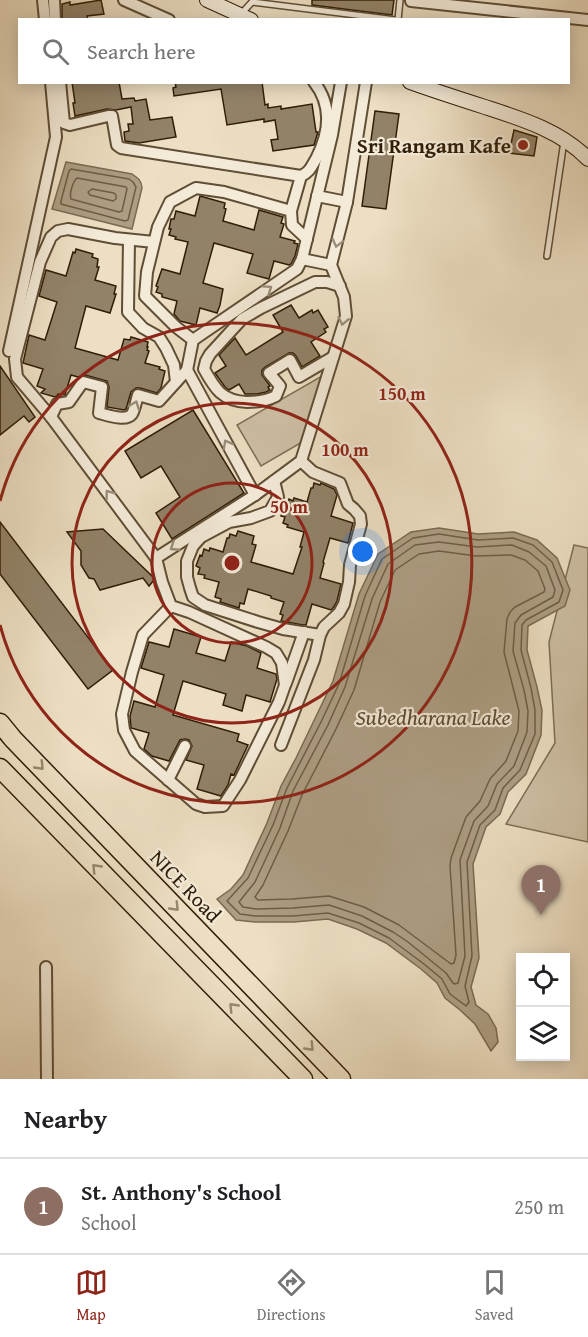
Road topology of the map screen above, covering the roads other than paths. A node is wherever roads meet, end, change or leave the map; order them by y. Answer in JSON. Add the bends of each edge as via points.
{"nodes":[{"id":1,"x":43,"y":0,"type":"edge"},
{"id":2,"x":54,"y":0,"type":"edge"},
{"id":3,"x":124,"y":0,"type":"edge"},
{"id":4,"x":207,"y":0,"type":"edge"},
{"id":5,"x":400,"y":0,"type":"edge"},
{"id":6,"x":411,"y":1,"type":"edge"},
{"id":7,"x":245,"y":17,"type":"edge"},
{"id":8,"x":45,"y":18,"type":"edge"},
{"id":9,"x":55,"y":18,"type":"edge"},
{"id":10,"x":165,"y":18,"type":"edge"},
{"id":11,"x":381,"y":18,"type":"edge"},
{"id":12,"x":397,"y":18,"type":"edge"},
{"id":13,"x":569,"y":18,"type":"edge"},
{"id":14,"x":570,"y":18,"type":"edge"},
{"id":15,"x":588,"y":20,"type":"edge"},
{"id":16,"x":51,"y":84,"type":"edge"},
{"id":17,"x":60,"y":84,"type":"edge"},
{"id":18,"x":316,"y":84,"type":"edge"},
{"id":19,"x":341,"y":84,"type":"edge"},
{"id":20,"x":366,"y":84,"type":"edge"},
{"id":21,"x":416,"y":84,"type":"edge"},
{"id":22,"x":564,"y":139,"type":"junction"},
{"id":23,"x":588,"y":159,"type":"edge"},
{"id":24,"x":301,"y":176,"type":"junction"},
{"id":25,"x":317,"y":196,"type":"junction"},
{"id":26,"x":347,"y":201,"type":"junction"},
{"id":27,"x":291,"y":211,"type":"junction"},
{"id":28,"x":307,"y":239,"type":"junction"},
{"id":29,"x":129,"y":240,"type":"junction"},
{"id":30,"x":154,"y":242,"type":"junction"},
{"id":31,"x":547,"y":256,"type":"dead end"},
{"id":32,"x":302,"y":259,"type":"junction"},
{"id":33,"x":331,"y":266,"type":"junction"},
{"id":34,"x":340,"y":286,"type":"junction"},
{"id":35,"x":193,"y":340,"type":"junction"},
{"id":36,"x":9,"y":351,"type":"dead end"},
{"id":37,"x":333,"y":357,"type":"junction"},
{"id":38,"x":187,"y":370,"type":"junction"},
{"id":39,"x":176,"y":382,"type":"junction"},
{"id":40,"x":51,"y":417,"type":"junction"},
{"id":41,"x":301,"y":461,"type":"junction"},
{"id":42,"x":274,"y":481,"type":"junction"},
{"id":43,"x":255,"y":495,"type":"junction"},
{"id":44,"x":156,"y":558,"type":"junction"},
{"id":45,"x":171,"y":606,"type":"junction"},
{"id":46,"x":304,"y":632,"type":"junction"},
{"id":47,"x":320,"y":634,"type":"junction"},
{"id":48,"x":285,"y":685,"type":"junction"},
{"id":49,"x":0,"y":723,"type":"edge"},
{"id":50,"x":281,"y":744,"type":"dead end"},
{"id":51,"x":185,"y":746,"type":"dead end"},
{"id":52,"x":0,"y":768,"type":"edge"},
{"id":53,"x":168,"y":780,"type":"junction"},
{"id":54,"x":46,"y":967,"type":"dead end"},
{"id":55,"x":47,"y":1079,"type":"edge"},
{"id":56,"x":303,"y":1079,"type":"edge"},
{"id":57,"x":341,"y":1079,"type":"edge"}],
"edges":[{"from":1,"to":8,"type":"street"},
{"from":2,"to":9,"type":"street"},
{"from":3,"to":10,"type":"street"},
{"from":4,"to":7,"type":"main road"},
{"from":5,"to":12,"type":"lane"},
{"from":6,"to":13,"type":"street"},
{"from":7,"to":11,"type":"lane","via":[[252,2]]},
{"from":14,"to":15,"type":"street"},
{"from":16,"to":36,"type":"street","via":[[56,137]]},
{"from":17,"to":24,"type":"street","via":[[64,123],[112,116],[117,145],[121,148]]},
{"from":18,"to":24,"type":"street","via":[[326,103],[324,144],[308,173]]},
{"from":19,"to":25,"type":"street"},
{"from":20,"to":26,"type":"street"},
{"from":21,"to":22,"type":"main road","via":[[504,113]]},
{"from":22,"to":23,"type":"main road"},
{"from":22,"to":31,"type":"lane"},
{"from":24,"to":27,"type":"street"},
{"from":25,"to":26,"type":"street"},
{"from":25,"to":28,"type":"street"},
{"from":26,"to":33,"type":"street","one_way":true},
{"from":27,"to":28,"type":"street","via":[[292,225]]},
{"from":27,"to":30,"type":"street","via":[[196,188],[170,202]]},
{"from":28,"to":32,"type":"street"},
{"from":29,"to":30,"type":"street"},
{"from":29,"to":39,"type":"street","via":[[128,312],[143,328],[159,337],[174,365]]},
{"from":29,"to":40,"type":"street","via":[[68,229],[51,237],[40,262],[15,359],[17,376]]},
{"from":30,"to":35,"type":"street","via":[[146,296]]},
{"from":32,"to":33,"type":"street"},
{"from":35,"to":32,"type":"street","one_way":true,"via":[[297,269]]},
{"from":33,"to":34,"type":"street"},
{"from":34,"to":37,"type":"street","one_way":true,"via":[[346,315]]},
{"from":34,"to":37,"type":"street","via":[[315,282],[242,319],[210,354],[204,369],[223,396],[234,401],[258,402],[276,396],[280,386],[269,373],[290,360],[299,377]]},
{"from":35,"to":38,"type":"street"},
{"from":37,"to":41,"type":"street"},
{"from":38,"to":39,"type":"street"},
{"from":43,"to":38,"type":"street","one_way":true},
{"from":40,"to":39,"type":"street","one_way":true,"via":[[57,404],[69,402],[82,382],[102,387],[99,413],[126,418],[132,414],[138,395],[159,401]]},
{"from":44,"to":40,"type":"street","one_way":true},
{"from":41,"to":42,"type":"street"},
{"from":41,"to":47,"type":"street","via":[[313,472],[340,483],[361,524],[344,604]]},
{"from":42,"to":43,"type":"street"},
{"from":42,"to":46,"type":"street","via":[[278,497],[270,511],[229,522],[201,537],[187,561],[187,577],[193,597],[205,605]]},
{"from":43,"to":44,"type":"street","one_way":true},
{"from":44,"to":45,"type":"street"},
{"from":45,"to":48,"type":"street","via":[[276,653],[282,663]]},
{"from":45,"to":53,"type":"street","via":[[143,635],[122,714],[124,730],[135,751]]},
{"from":46,"to":47,"type":"street"},
{"from":46,"to":48,"type":"street"},
{"from":47,"to":50,"type":"street","via":[[314,660]]},
{"from":48,"to":53,"type":"street","via":[[224,806],[196,804]]},
{"from":49,"to":57,"type":"highway","name":"NICE Road","one_way":true},
{"from":51,"to":53,"type":"street"},
{"from":56,"to":52,"type":"highway","one_way":true},
{"from":54,"to":55,"type":"street"}]}
